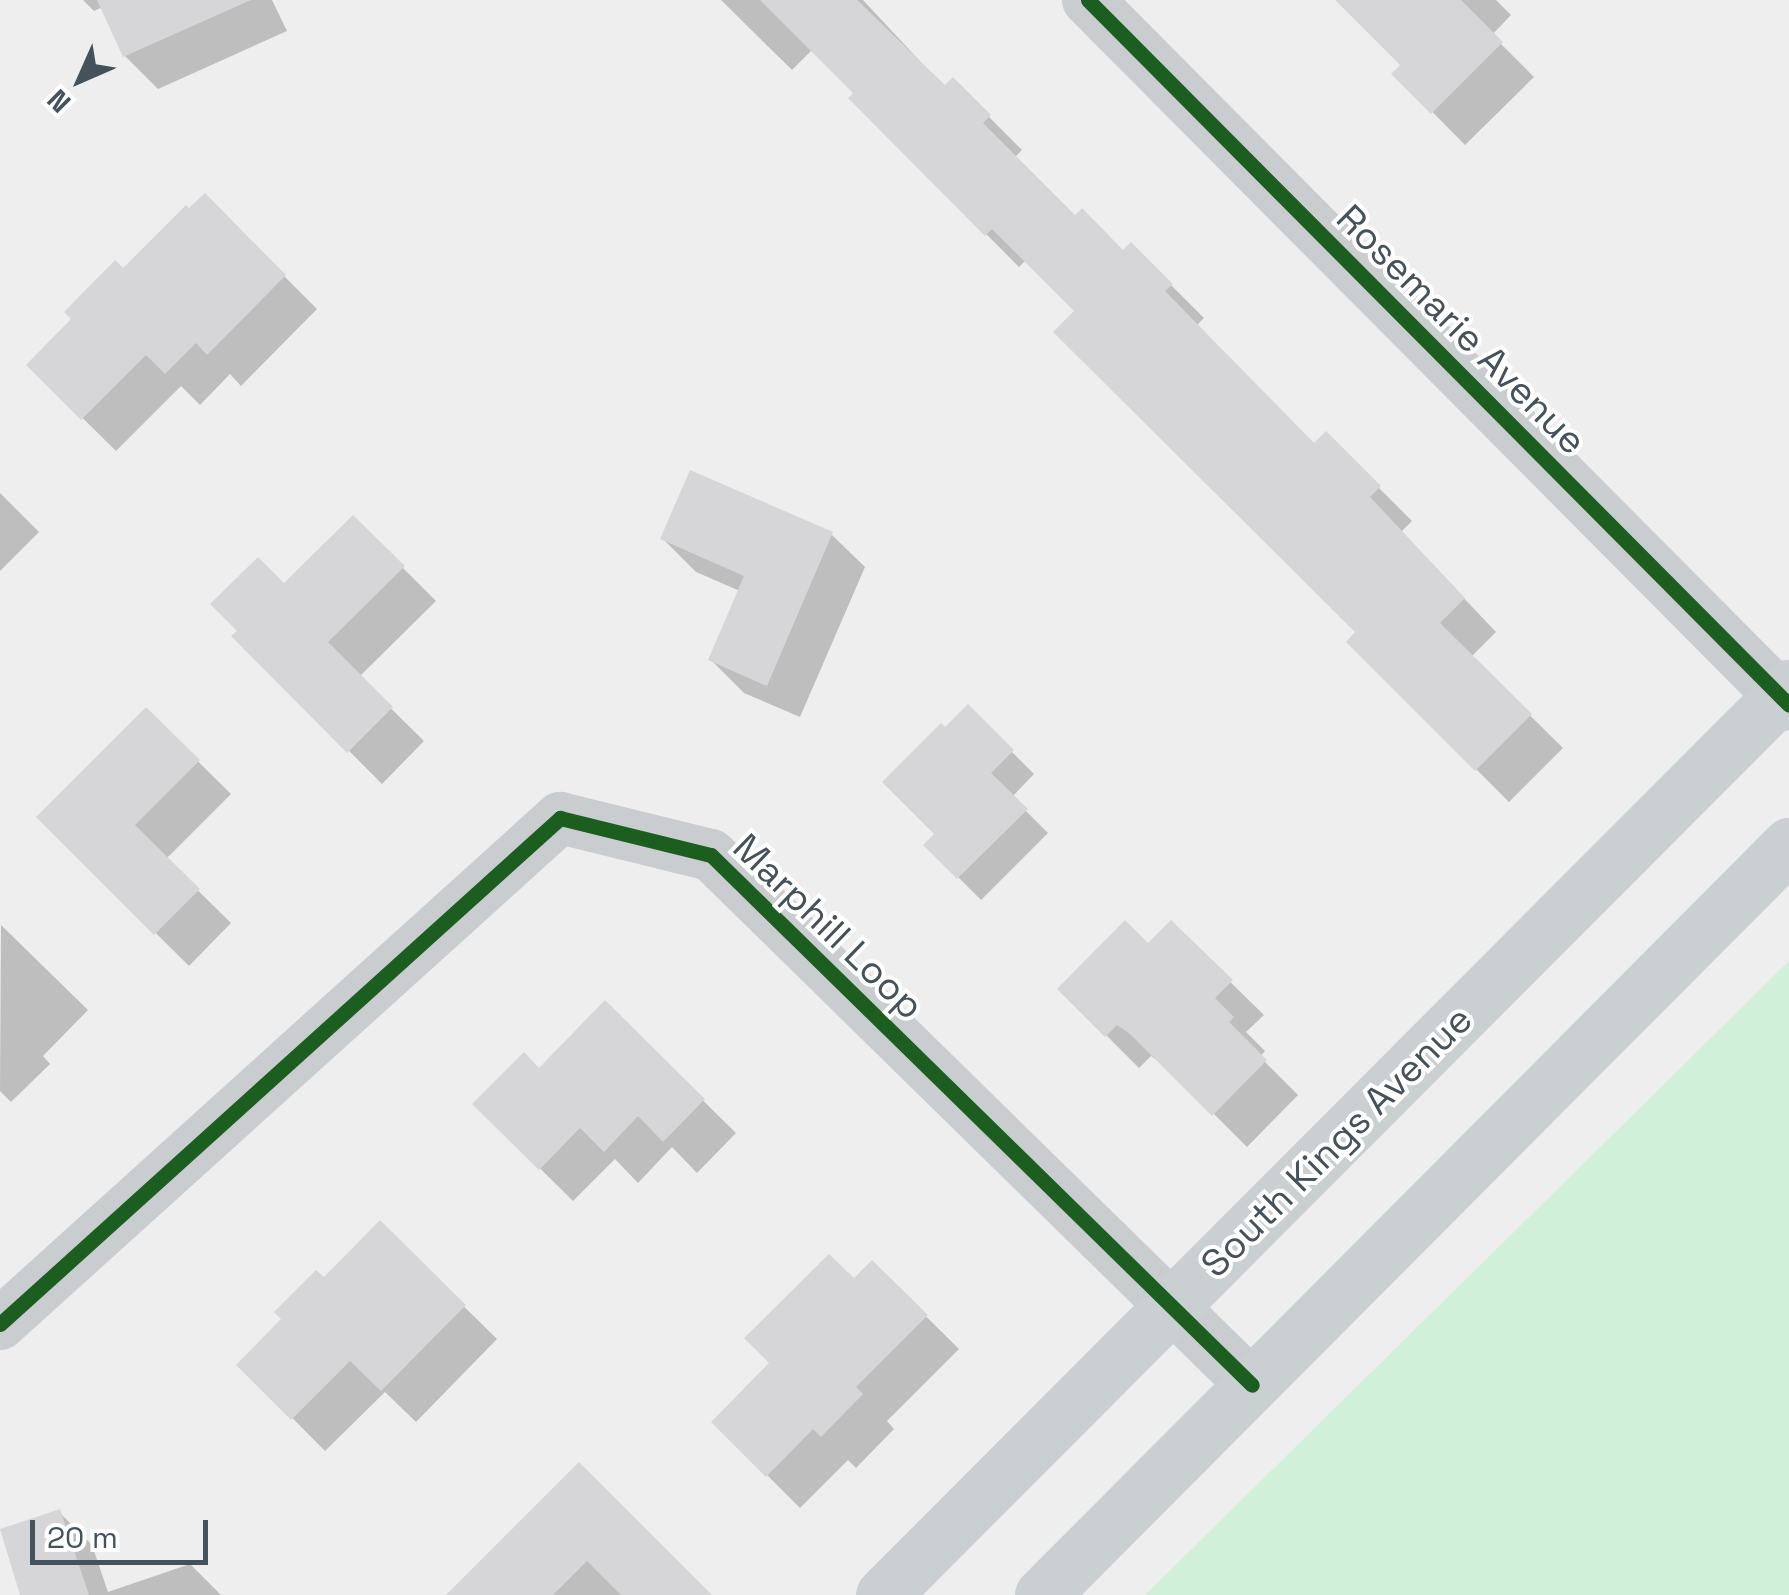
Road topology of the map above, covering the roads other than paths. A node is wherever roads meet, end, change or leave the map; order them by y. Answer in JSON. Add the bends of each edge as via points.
{"nodes":[{"id":1,"x":1088,"y":0,"type":"edge"},
{"id":2,"x":1786,"y":696,"type":"edge"},
{"id":3,"x":1789,"y":845,"type":"edge"},
{"id":4,"x":1173,"y":1307,"type":"junction"},
{"id":5,"x":0,"y":1324,"type":"edge"},
{"id":6,"x":1252,"y":1385,"type":"junction"},
{"id":7,"x":883,"y":1595,"type":"edge"},
{"id":8,"x":1042,"y":1595,"type":"edge"}],
"edges":[{"from":1,"to":2,"type":"street","name":"Rosemarie Avenue"},
{"from":2,"to":4,"type":"main road","name":"South Kings Avenue"},
{"from":3,"to":6,"type":"main road"},
{"from":4,"to":5,"type":"street","name":"Marphill Loop","via":[[711,855],[560,818]]},
{"from":4,"to":6,"type":"street","name":"Marphill Loop"},
{"from":4,"to":7,"type":"main road","name":"South Kings Avenue"},
{"from":6,"to":8,"type":"main road"}]}
